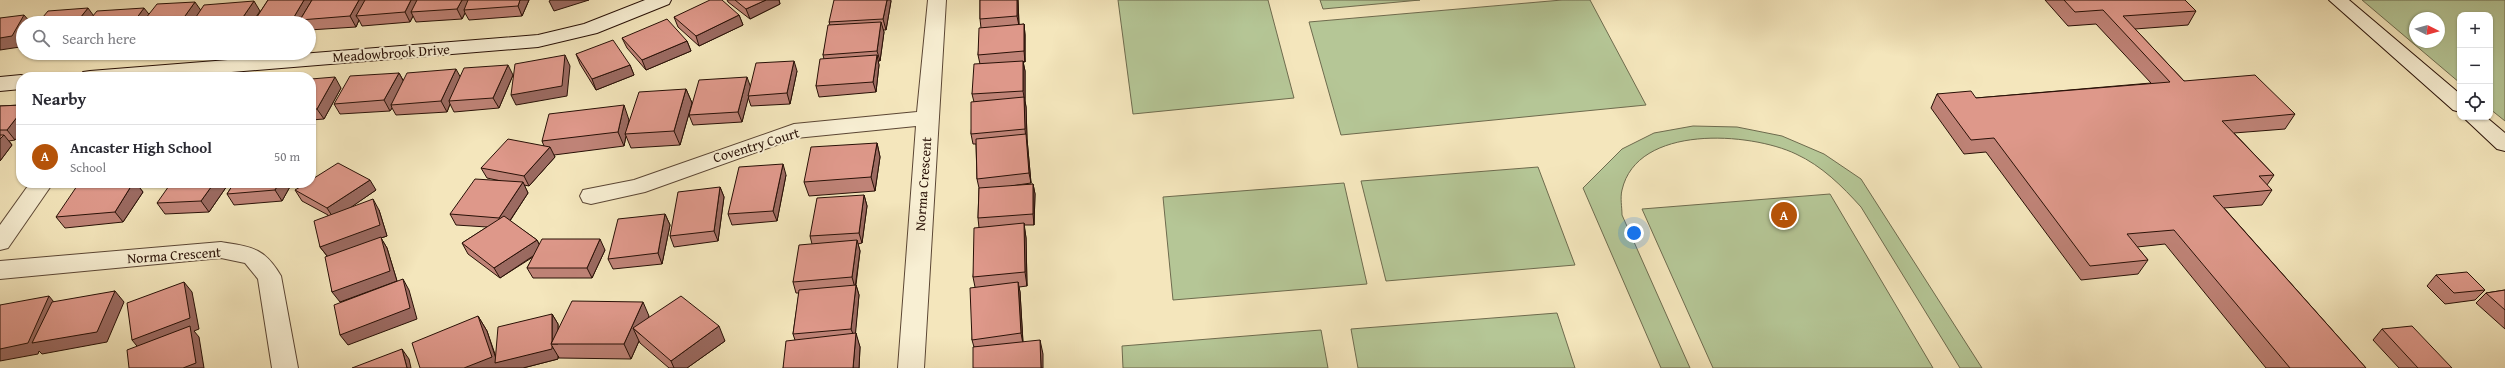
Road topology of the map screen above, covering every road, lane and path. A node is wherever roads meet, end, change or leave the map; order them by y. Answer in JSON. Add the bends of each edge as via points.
{"nodes":[{"id":1,"x":662,"y":0,"type":"edge"},
{"id":2,"x":937,"y":0,"type":"edge"},
{"id":3,"x":2338,"y":0,"type":"edge"},
{"id":4,"x":316,"y":59,"type":"edge"},
{"id":5,"x":309,"y":60,"type":"edge"},
{"id":6,"x":165,"y":72,"type":"edge"},
{"id":7,"x":16,"y":82,"type":"edge"},
{"id":8,"x":0,"y":84,"type":"edge"},
{"id":9,"x":2457,"y":102,"type":"edge"},
{"id":10,"x":927,"y":118,"type":"junction"},
{"id":11,"x":2477,"y":120,"type":"edge"},
{"id":12,"x":2505,"y":144,"type":"edge"},
{"id":13,"x":38,"y":188,"type":"edge"},
{"id":14,"x":591,"y":196,"type":"dead end"},
{"id":15,"x":0,"y":242,"type":"edge"},
{"id":16,"x":0,"y":270,"type":"edge"},
{"id":17,"x":285,"y":368,"type":"edge"},
{"id":18,"x":911,"y":368,"type":"edge"}],
"edges":[{"from":1,"to":4,"type":"street","name":"Meadowbrook Drive","via":[[590,29],[538,41]]},
{"from":2,"to":10,"type":"street","name":"Norma Crescent"},
{"from":3,"to":9,"type":"street"},
{"from":5,"to":6,"type":"street","name":"Meadowbrook Drive"},
{"from":7,"to":8,"type":"street"},
{"from":10,"to":14,"type":"street","name":"Coventry Court","via":[[794,131],[637,187]]},
{"from":10,"to":18,"type":"street","name":"Norma Crescent"},
{"from":11,"to":12,"type":"street"},
{"from":13,"to":15,"type":"street"},
{"from":16,"to":17,"type":"street","name":"Norma Crescent","via":[[221,250],[252,256],[268,276]]}]}
